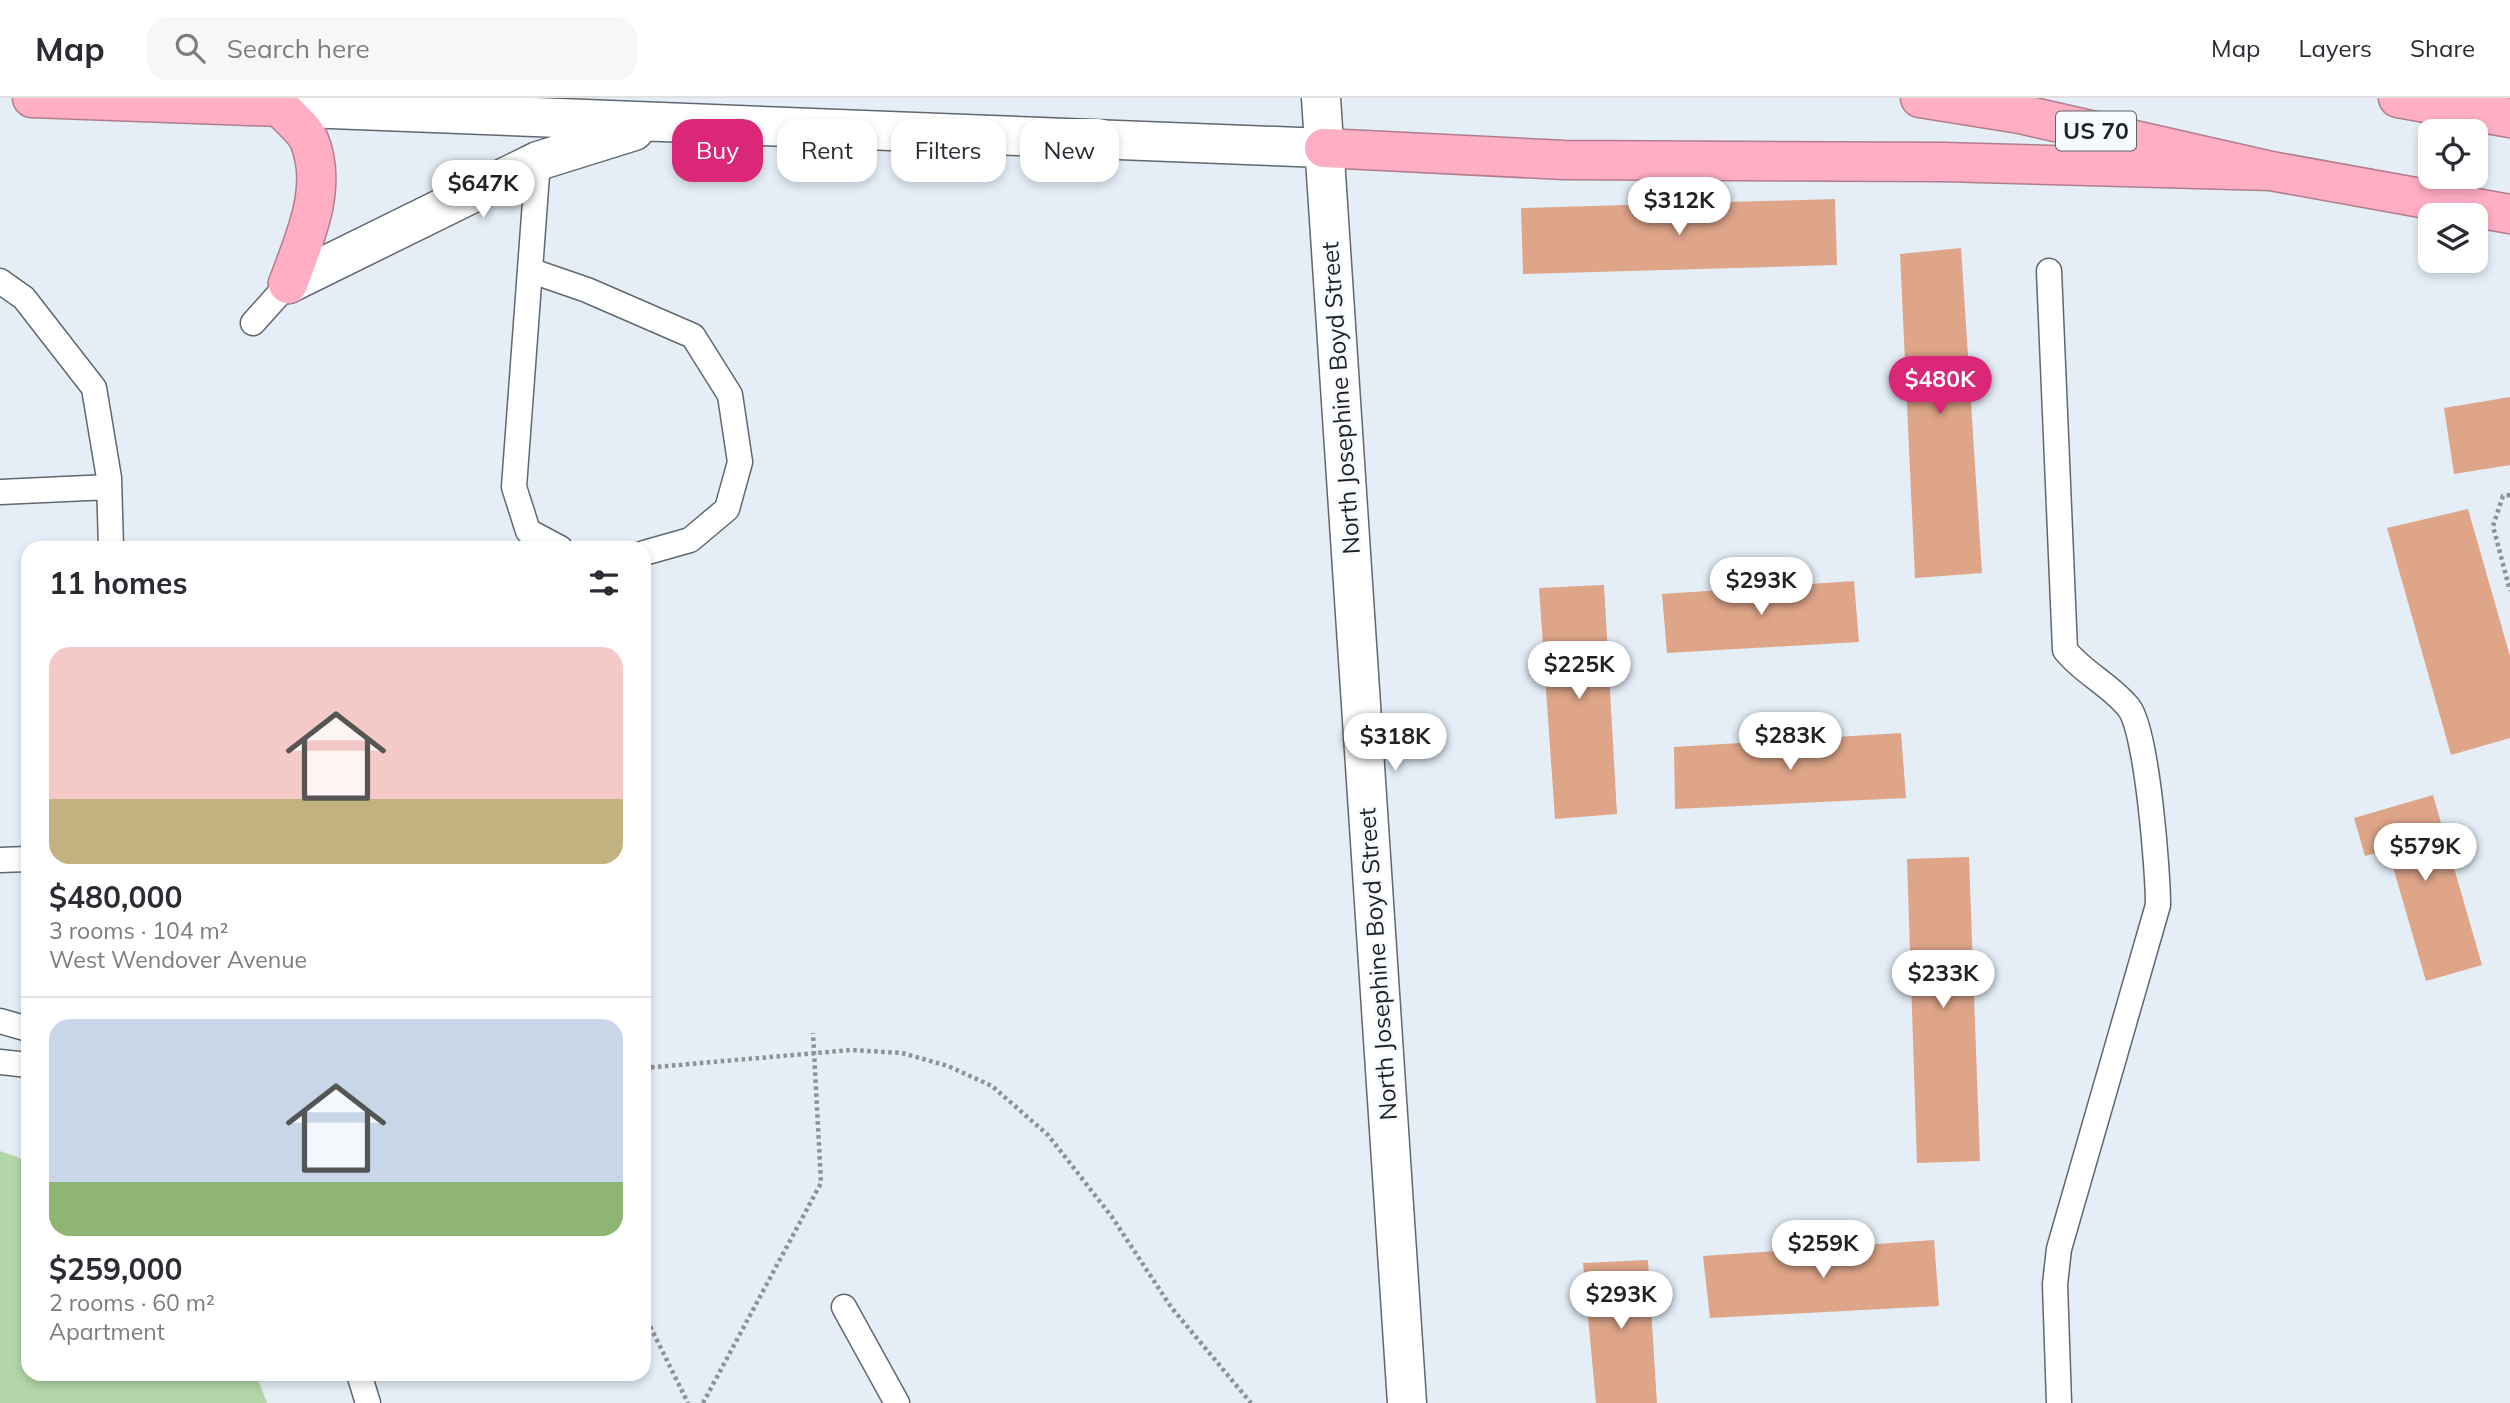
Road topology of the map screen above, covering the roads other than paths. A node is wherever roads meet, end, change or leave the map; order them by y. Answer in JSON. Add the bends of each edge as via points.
{"nodes":[{"id":1,"x":32,"y":98,"type":"edge"},
{"id":2,"x":1321,"y":98,"type":"edge"},
{"id":3,"x":1920,"y":98,"type":"edge"},
{"id":4,"x":2398,"y":98,"type":"edge"},
{"id":5,"x":280,"y":107,"type":"junction"},
{"id":6,"x":2503,"y":117,"type":"edge"},
{"id":7,"x":667,"y":123,"type":"junction"},
{"id":8,"x":1324,"y":148,"type":"junction"},
{"id":9,"x":538,"y":161,"type":"junction"},
{"id":10,"x":2271,"y":171,"type":"junction"},
{"id":11,"x":2510,"y":214,"type":"edge"},
{"id":12,"x":532,"y":271,"type":"junction"},
{"id":13,"x":2049,"y":271,"type":"dead end"},
{"id":14,"x":0,"y":281,"type":"edge"},
{"id":15,"x":288,"y":285,"type":"junction"},
{"id":16,"x":253,"y":323,"type":"dead end"},
{"id":17,"x":110,"y":487,"type":"junction"},
{"id":18,"x":0,"y":492,"type":"edge"},
{"id":19,"x":111,"y":541,"type":"edge"},
{"id":20,"x":547,"y":541,"type":"edge"},
{"id":21,"x":651,"y":551,"type":"edge"},
{"id":22,"x":21,"y":859,"type":"edge"},
{"id":23,"x":0,"y":860,"type":"edge"},
{"id":24,"x":0,"y":1021,"type":"edge"},
{"id":25,"x":21,"y":1027,"type":"edge"},
{"id":26,"x":0,"y":1062,"type":"edge"},
{"id":27,"x":21,"y":1064,"type":"edge"},
{"id":28,"x":844,"y":1307,"type":"dead end"},
{"id":29,"x":361,"y":1381,"type":"edge"},
{"id":30,"x":368,"y":1403,"type":"edge"},
{"id":31,"x":897,"y":1403,"type":"edge"},
{"id":32,"x":1406,"y":1403,"type":"edge"},
{"id":33,"x":2059,"y":1403,"type":"edge"}],
"edges":[{"from":1,"to":5,"type":"highway"},
{"from":2,"to":8,"type":"main road","name":"North Josephine Boyd Street"},
{"from":3,"to":10,"type":"highway","number":"US 70","via":[[2020,114]]},
{"from":4,"to":6,"type":"highway"},
{"from":5,"to":7,"type":"main road"},
{"from":5,"to":15,"type":"highway","via":[[309,139],[318,183]]},
{"from":7,"to":8,"type":"main road"},
{"from":7,"to":9,"type":"main road"},
{"from":8,"to":10,"type":"highway","via":[[1564,160],[1944,162]]},
{"from":8,"to":32,"type":"main road","name":"North Josephine Boyd Street"},
{"from":9,"to":12,"type":"lane"},
{"from":9,"to":15,"type":"main road"},
{"from":10,"to":11,"type":"highway","number":"US 70"},
{"from":12,"to":20,"type":"lane","via":[[514,486],[528,531]]},
{"from":12,"to":21,"type":"lane","via":[[694,336],[730,395],[740,462],[727,509],[691,540]]},
{"from":13,"to":33,"type":"lane","via":[[2065,650],[2080,669],[2130,709],[2140,734],[2158,872],[2158,905],[2059,1249],[2055,1284]]},
{"from":14,"to":17,"type":"lane","via":[[24,298],[94,388]]},
{"from":15,"to":16,"type":"lane"},
{"from":17,"to":18,"type":"lane"},
{"from":17,"to":19,"type":"lane"},
{"from":22,"to":23,"type":"lane"},
{"from":24,"to":25,"type":"lane"},
{"from":26,"to":27,"type":"lane"},
{"from":28,"to":31,"type":"lane"},
{"from":29,"to":30,"type":"lane"}]}
